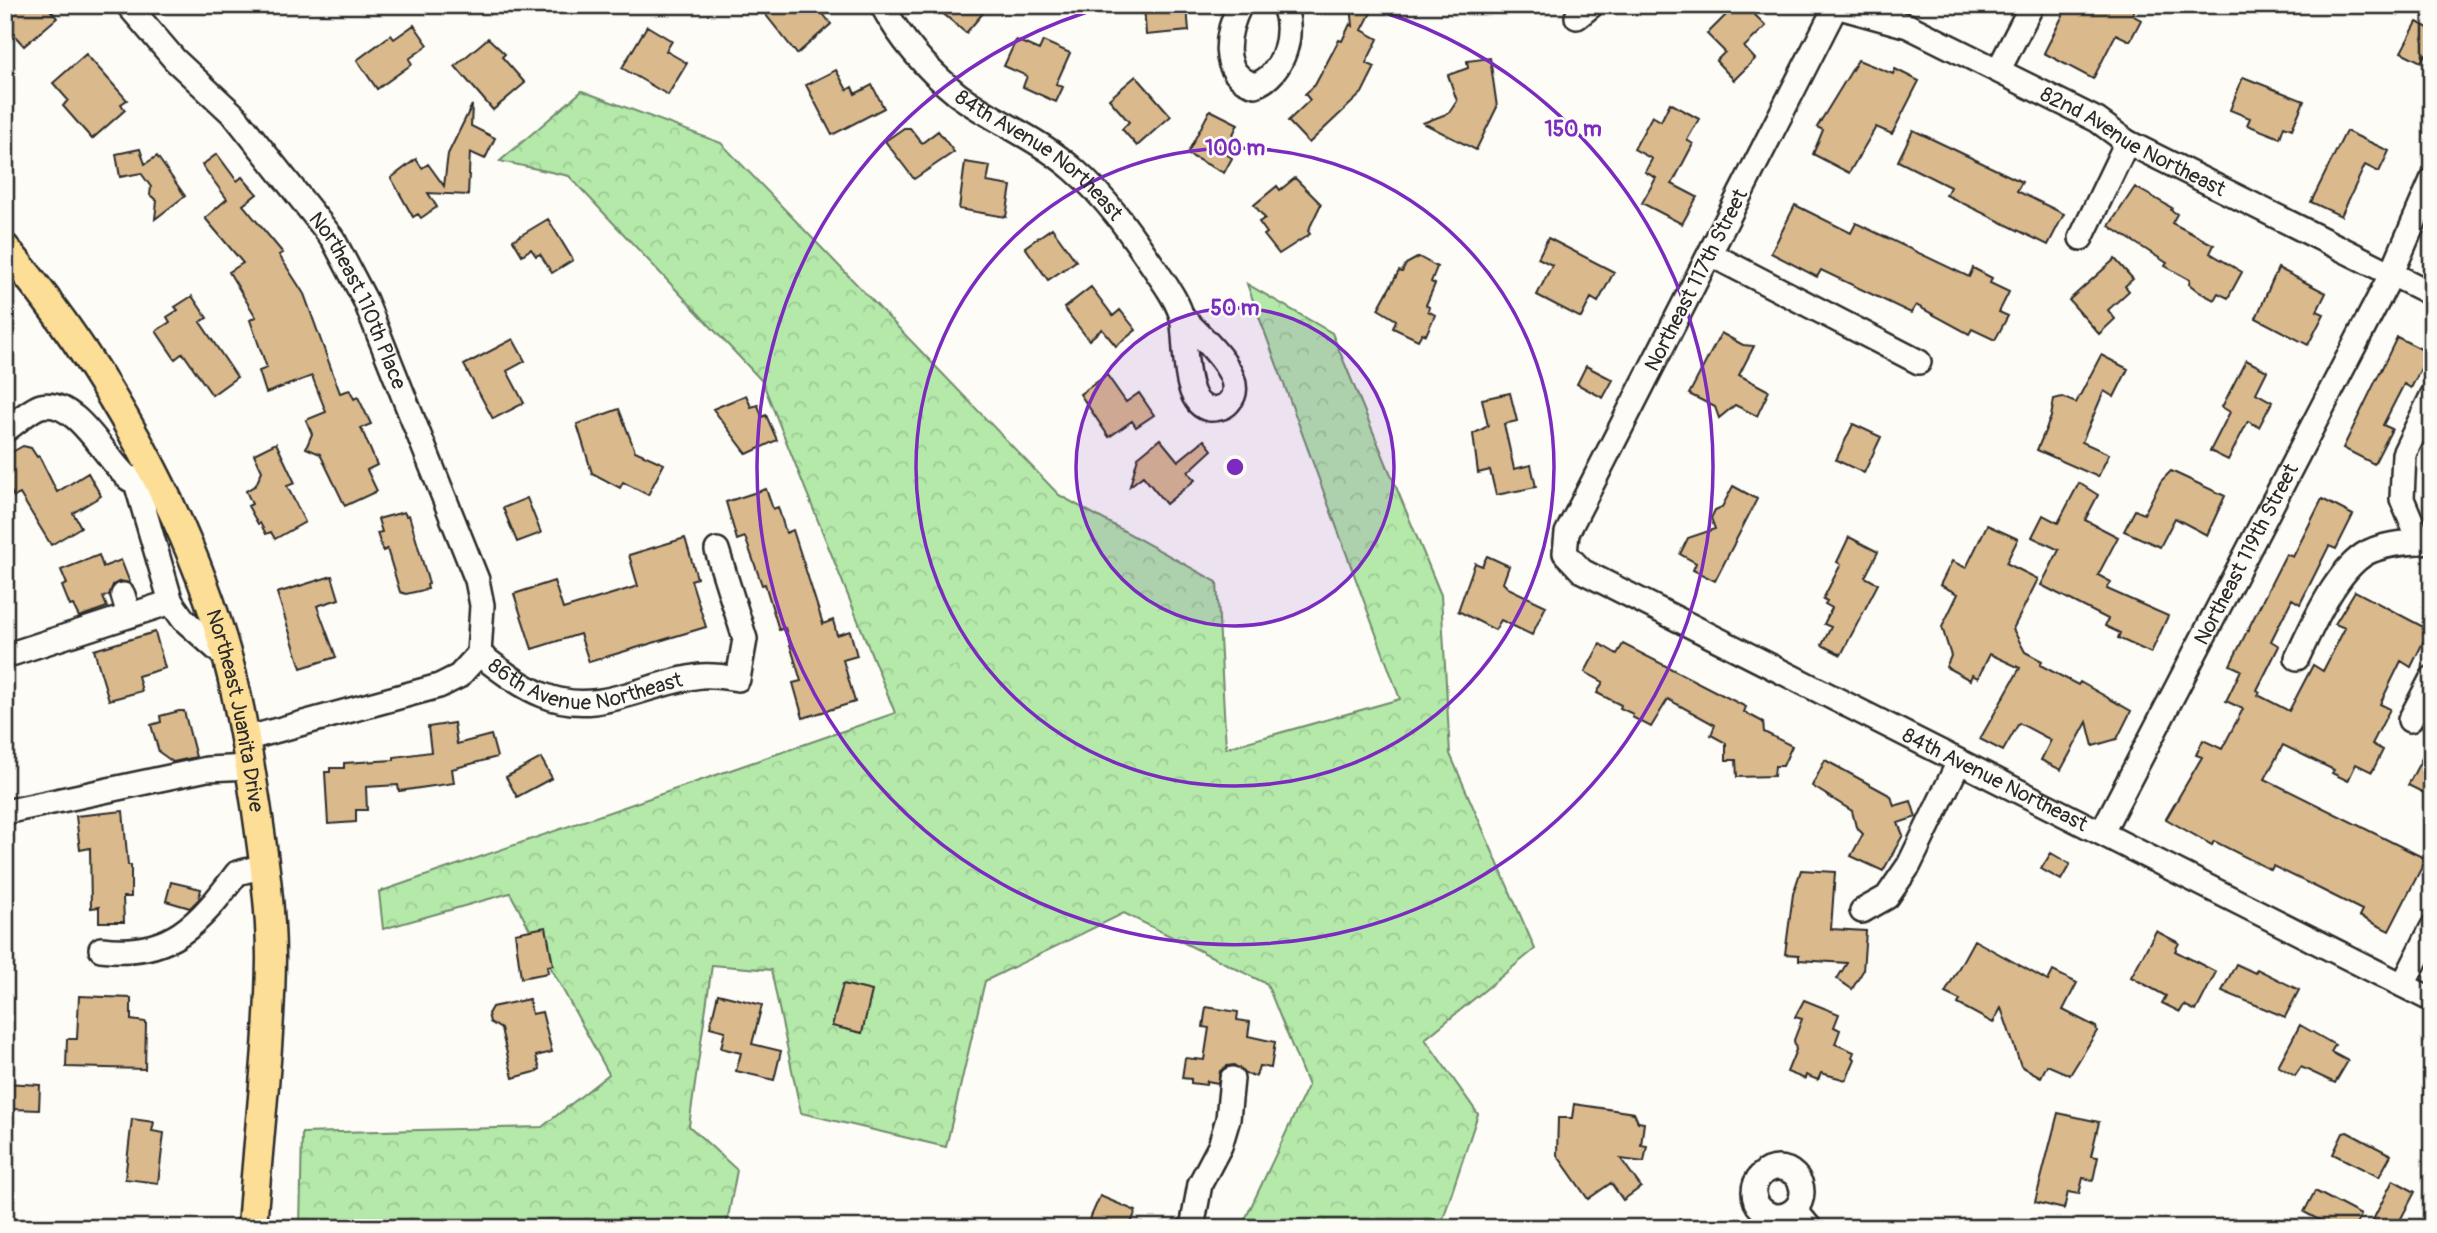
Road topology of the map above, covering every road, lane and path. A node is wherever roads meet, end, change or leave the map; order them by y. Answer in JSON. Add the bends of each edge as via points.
{"nodes":[{"id":1,"x":128,"y":5,"type":"edge"},
{"id":2,"x":882,"y":5,"type":"edge"},
{"id":3,"x":1240,"y":5,"type":"edge"},
{"id":4,"x":1283,"y":5,"type":"edge"},
{"id":5,"x":2032,"y":5,"type":"edge"},
{"id":6,"x":1833,"y":7,"type":"edge"},
{"id":7,"x":1999,"y":69,"type":"junction"},
{"id":8,"x":2127,"y":142,"type":"junction"},
{"id":9,"x":2432,"y":180,"type":"edge"},
{"id":10,"x":2081,"y":238,"type":"dead end"},
{"id":11,"x":5,"y":248,"type":"edge"},
{"id":12,"x":1710,"y":254,"type":"junction"},
{"id":13,"x":2391,"y":275,"type":"junction"},
{"id":14,"x":2432,"y":294,"type":"edge"},
{"id":15,"x":1182,"y":317,"type":"dead end"},
{"id":16,"x":1919,"y":362,"type":"dead end"},
{"id":17,"x":2432,"y":396,"type":"edge"},
{"id":18,"x":5,"y":430,"type":"edge"},
{"id":19,"x":145,"y":479,"type":"junction"},
{"id":20,"x":2426,"y":542,"type":"edge"},
{"id":21,"x":717,"y":550,"type":"dead end"},
{"id":22,"x":1565,"y":553,"type":"joint"},
{"id":23,"x":171,"y":602,"type":"junction"},
{"id":24,"x":479,"y":654,"type":"junction"},
{"id":25,"x":5,"y":656,"type":"edge"},
{"id":26,"x":2297,"y":658,"type":"dead end"},
{"id":27,"x":228,"y":659,"type":"junction"},
{"id":28,"x":2432,"y":678,"type":"edge"},
{"id":29,"x":2410,"y":720,"type":"dead end"},
{"id":30,"x":245,"y":739,"type":"junction"},
{"id":31,"x":1959,"y":762,"type":"junction"},
{"id":32,"x":250,"y":767,"type":"junction"},
{"id":33,"x":5,"y":812,"type":"edge"},
{"id":34,"x":2102,"y":832,"type":"junction"},
{"id":35,"x":265,"y":866,"type":"junction"},
{"id":36,"x":1862,"y":911,"type":"dead end"},
{"id":37,"x":2432,"y":928,"type":"edge"},
{"id":38,"x":101,"y":949,"type":"dead end"},
{"id":39,"x":2403,"y":985,"type":"junction"},
{"id":40,"x":2432,"y":1000,"type":"edge"},
{"id":41,"x":1232,"y":1079,"type":"dead end"},
{"id":42,"x":1795,"y":1210,"type":"dead end"},
{"id":43,"x":252,"y":1228,"type":"edge"},
{"id":44,"x":1192,"y":1228,"type":"edge"},
{"id":45,"x":1810,"y":1228,"type":"edge"}],
"edges":[{"from":1,"to":24,"type":"street","name":"Northeast 110th Place","via":[[175,60],[235,116],[333,239],[365,300],[477,580],[482,605]]},
{"from":2,"to":15,"type":"street","name":"84th Avenue Northeast","via":[[923,65],[959,95],[1028,135],[1105,200],[1172,295]]},
{"from":3,"to":4,"type":"street","via":[[1228,61],[1237,78],[1255,85],[1269,77],[1280,61],[1289,27]]},
{"from":5,"to":7,"type":"street"},
{"from":6,"to":7,"type":"street","name":"82nd Avenue Northeast","via":[[1908,26]]},
{"from":6,"to":12,"type":"street","name":"Northeast 117th Street"},
{"from":7,"to":8,"type":"street","name":"82nd Avenue Northeast","via":[[2097,120]]},
{"from":8,"to":10,"type":"street"},
{"from":8,"to":13,"type":"street","name":"82nd Avenue Northeast"},
{"from":9,"to":13,"type":"street","name":"Northeast 119th Street"},
{"from":11,"to":19,"type":"main road","name":"Northeast Juanita Drive","via":[[114,399]]},
{"from":12,"to":16,"type":"street"},
{"from":12,"to":22,"type":"street","name":"Northeast 117th Street","via":[[1567,533]]},
{"from":13,"to":14,"type":"street","name":"82nd Avenue Northeast"},
{"from":13,"to":34,"type":"street","name":"Northeast 119th Street"},
{"from":17,"to":20,"type":"street","via":[[2404,454],[2402,499]]},
{"from":18,"to":19,"type":"street","via":[[41,407],[62,408],[77,417],[114,467],[129,479]]},
{"from":19,"to":23,"type":"street"},
{"from":19,"to":27,"type":"main road","name":"Northeast Juanita Drive","via":[[185,541]]},
{"from":20,"to":26,"type":"street","via":[[2372,550],[2349,568]]},
{"from":21,"to":24,"type":"street","name":"86th Avenue Northeast","via":[[745,639],[738,679],[700,676],[603,703],[571,703],[543,695]]},
{"from":22,"to":31,"type":"street","name":"84th Avenue Northeast","via":[[1582,571]]},
{"from":23,"to":25,"type":"street","via":[[126,605]]},
{"from":23,"to":27,"type":"street","via":[[183,619]]},
{"from":24,"to":30,"type":"street","name":"86th Avenue Northeast","via":[[459,676],[439,686]]},
{"from":27,"to":30,"type":"main road","name":"Northeast Juanita Drive"},
{"from":28,"to":29,"type":"street"},
{"from":30,"to":32,"type":"main road","name":"Northeast Juanita Drive"},
{"from":31,"to":34,"type":"street","name":"84th Avenue Northeast"},
{"from":31,"to":36,"type":"street","via":[[1909,865],[1887,897]]},
{"from":32,"to":33,"type":"street","via":[[207,769]]},
{"from":32,"to":35,"type":"main road","name":"Northeast Juanita Drive"},
{"from":34,"to":39,"type":"street","name":"84th Avenue Northeast"},
{"from":35,"to":38,"type":"street","via":[[237,873],[216,903],[179,937],[150,949]]},
{"from":35,"to":43,"type":"main road","name":"Northeast Juanita Drive","via":[[271,956]]},
{"from":37,"to":39,"type":"street"},
{"from":39,"to":40,"type":"street","name":"84th Avenue Northeast"},
{"from":41,"to":44,"type":"street","via":[[1228,1119],[1200,1184]]},
{"from":42,"to":45,"type":"street"}]}
